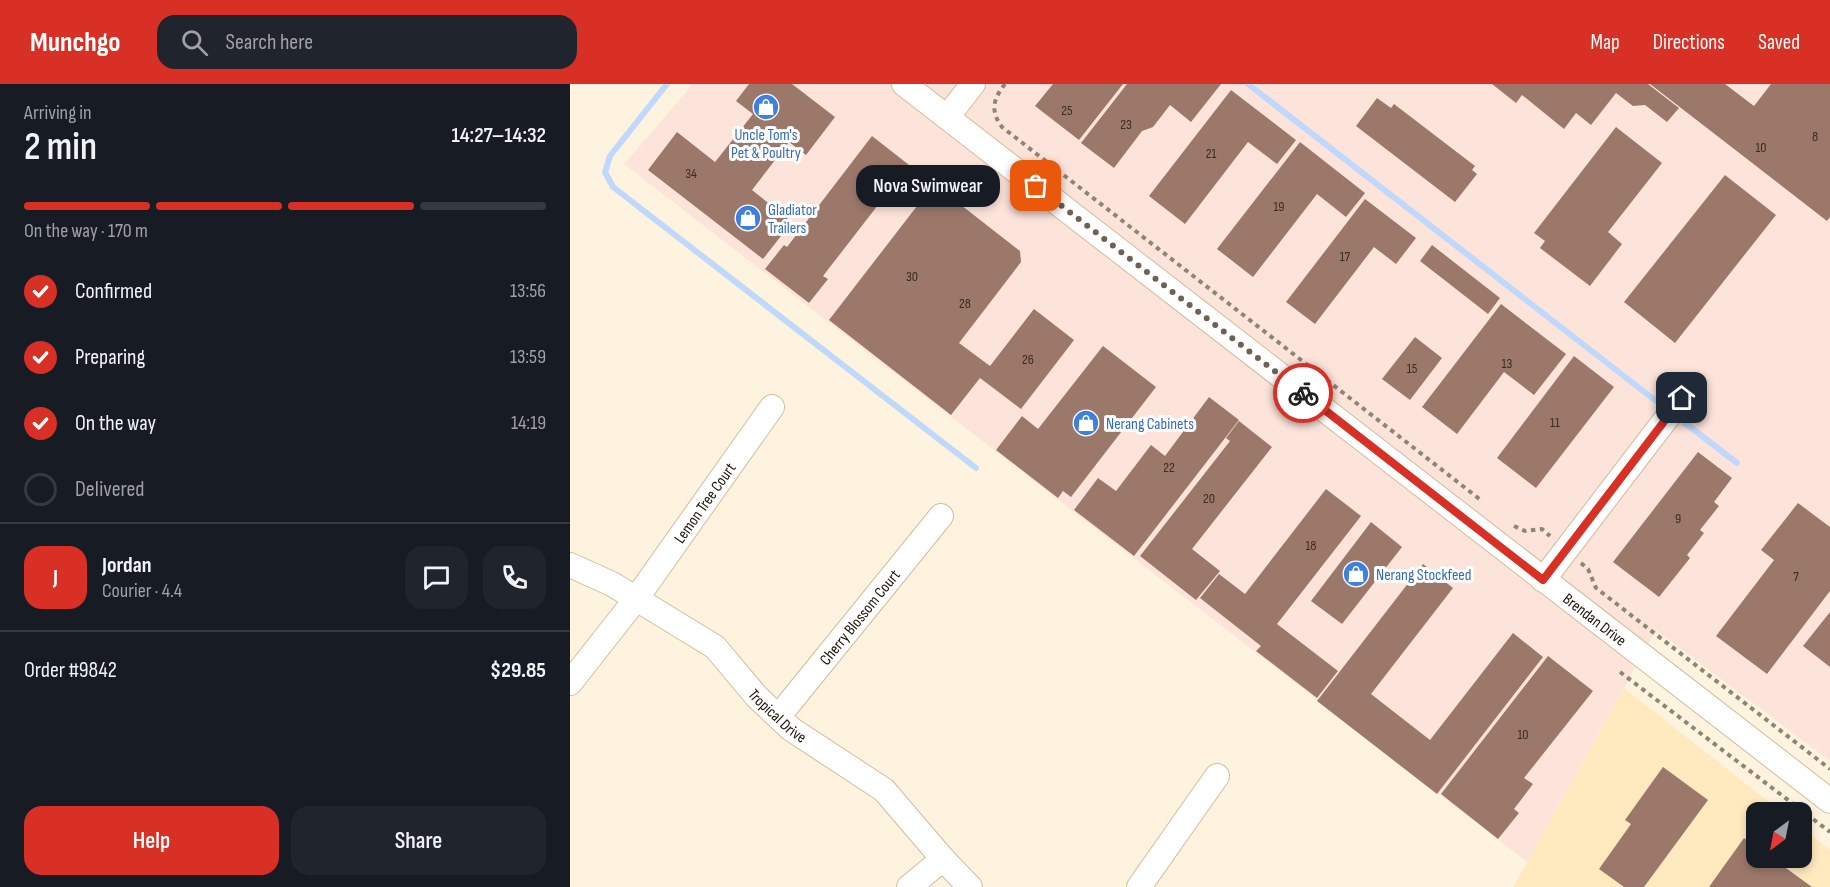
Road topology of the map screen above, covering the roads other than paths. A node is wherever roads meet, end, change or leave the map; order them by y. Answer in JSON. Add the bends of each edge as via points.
{"nodes":[{"id":1,"x":904,"y":84,"type":"edge"},
{"id":2,"x":973,"y":84,"type":"edge"},
{"id":3,"x":947,"y":117,"type":"junction"},
{"id":4,"x":1682,"y":398,"type":"dead end"},
{"id":5,"x":772,"y":407,"type":"dead end"},
{"id":6,"x":940,"y":516,"type":"dead end"},
{"id":7,"x":570,"y":566,"type":"edge"},
{"id":8,"x":1543,"y":580,"type":"junction"},
{"id":9,"x":636,"y":599,"type":"junction"},
{"id":10,"x":570,"y":683,"type":"edge"},
{"id":11,"x":778,"y":717,"type":"junction"},
{"id":12,"x":1217,"y":776,"type":"dead end"},
{"id":13,"x":1830,"y":801,"type":"edge"},
{"id":14,"x":943,"y":859,"type":"junction"},
{"id":15,"x":909,"y":887,"type":"edge"},
{"id":16,"x":970,"y":887,"type":"edge"},
{"id":17,"x":1139,"y":887,"type":"edge"}],
"edges":[{"from":1,"to":3,"type":"street","name":"Brendan Drive"},
{"from":2,"to":3,"type":"street"},
{"from":3,"to":8,"type":"street","name":"Brendan Drive"},
{"from":4,"to":8,"type":"street"},
{"from":5,"to":9,"type":"street","name":"Lemon Tree Court"},
{"from":6,"to":11,"type":"street","name":"Cherry Blossom Court"},
{"from":7,"to":9,"type":"street","name":"Tropical Drive"},
{"from":8,"to":13,"type":"street","name":"Brendan Drive"},
{"from":9,"to":10,"type":"street","name":"Lemon Tree Court"},
{"from":9,"to":11,"type":"street","name":"Tropical Drive","via":[[715,647]]},
{"from":11,"to":14,"type":"street","name":"Tropical Drive","via":[[884,790]]},
{"from":12,"to":17,"type":"street"},
{"from":14,"to":15,"type":"street"},
{"from":14,"to":16,"type":"street","name":"Tropical Drive"}]}
